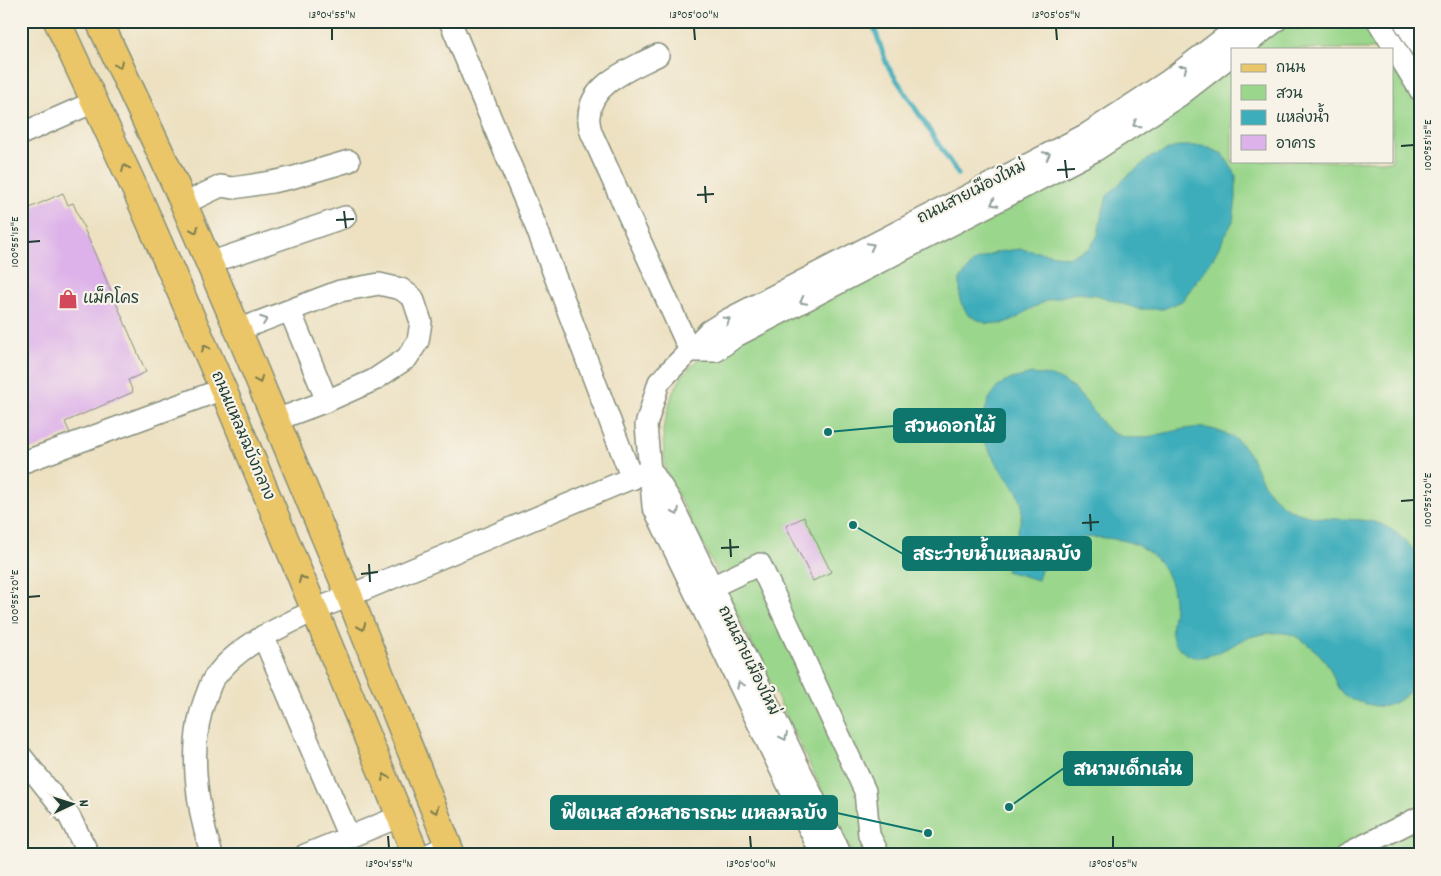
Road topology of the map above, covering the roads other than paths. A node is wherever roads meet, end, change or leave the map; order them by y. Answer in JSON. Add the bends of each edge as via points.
{"nodes":[{"id":1,"x":57,"y":21,"type":"edge"},
{"id":2,"x":99,"y":21,"type":"edge"},
{"id":3,"x":450,"y":21,"type":"edge"},
{"id":4,"x":1246,"y":21,"type":"edge"},
{"id":5,"x":1276,"y":21,"type":"edge"},
{"id":6,"x":1378,"y":21,"type":"edge"},
{"id":7,"x":1404,"y":21,"type":"edge"},
{"id":8,"x":1420,"y":47,"type":"edge"},
{"id":9,"x":1241,"y":48,"type":"edge"},
{"id":10,"x":658,"y":55,"type":"dead end"},
{"id":11,"x":1231,"y":56,"type":"edge"},
{"id":12,"x":1420,"y":90,"type":"edge"},
{"id":13,"x":1162,"y":96,"type":"junction"},
{"id":14,"x":94,"y":102,"type":"junction"},
{"id":15,"x":21,"y":134,"type":"edge"},
{"id":16,"x":349,"y":161,"type":"dead end"},
{"id":17,"x":179,"y":195,"type":"junction"},
{"id":18,"x":141,"y":202,"type":"junction"},
{"id":19,"x":345,"y":217,"type":"dead end"},
{"id":20,"x":209,"y":263,"type":"junction"},
{"id":21,"x":290,"y":311,"type":"junction"},
{"id":22,"x":238,"y":330,"type":"junction"},
{"id":23,"x":690,"y":351,"type":"junction"},
{"id":24,"x":223,"y":389,"type":"junction"},
{"id":25,"x":327,"y":401,"type":"junction"},
{"id":26,"x":276,"y":420,"type":"junction"},
{"id":27,"x":21,"y":463,"type":"edge"},
{"id":28,"x":651,"y":470,"type":"junction"},
{"id":29,"x":632,"y":479,"type":"junction"},
{"id":30,"x":704,"y":591,"type":"junction"},
{"id":31,"x":350,"y":595,"type":"junction"},
{"id":32,"x":315,"y":610,"type":"junction"},
{"id":33,"x":263,"y":636,"type":"junction"},
{"id":34,"x":21,"y":756,"type":"edge"},
{"id":35,"x":401,"y":816,"type":"junction"},
{"id":36,"x":1420,"y":817,"type":"edge"},
{"id":37,"x":349,"y":837,"type":"junction"},
{"id":38,"x":443,"y":852,"type":"edge"},
{"id":39,"x":89,"y":855,"type":"edge"},
{"id":40,"x":212,"y":855,"type":"edge"},
{"id":41,"x":305,"y":855,"type":"edge"},
{"id":42,"x":416,"y":855,"type":"edge"},
{"id":43,"x":822,"y":855,"type":"edge"},
{"id":44,"x":840,"y":855,"type":"edge"},
{"id":45,"x":879,"y":855,"type":"edge"},
{"id":46,"x":1345,"y":855,"type":"edge"}],
"edges":[{"from":1,"to":14,"type":"main road","name":"ถนนแหลมฉบังกลาง"},
{"from":2,"to":17,"type":"main road","one_way":true},
{"from":3,"to":29,"type":"street","via":[[537,229]]},
{"from":13,"to":4,"type":"street","name":"ถนนสายเมืองใหม่","one_way":true},
{"from":5,"to":9,"type":"street"},
{"from":6,"to":12,"type":"street"},
{"from":7,"to":8,"type":"street"},
{"from":10,"to":23,"type":"street","via":[[610,80],[599,90],[588,115],[591,132]]},
{"from":11,"to":13,"type":"street","name":"ถนนสายเมืองใหม่"},
{"from":13,"to":23,"type":"street","name":"ถนนสายเมืองใหม่","via":[[1096,150],[828,278],[716,351]]},
{"from":14,"to":15,"type":"street"},
{"from":18,"to":14,"type":"main road","name":"ถนนแหลมฉบังกลาง","one_way":true},
{"from":16,"to":17,"type":"street","via":[[272,182],[233,188],[222,186]]},
{"from":17,"to":18,"type":"main road"},
{"from":17,"to":20,"type":"main road","one_way":true},
{"from":24,"to":18,"type":"main road","name":"ถนนแหลมฉบังกลาง","one_way":true},
{"from":19,"to":20,"type":"street"},
{"from":20,"to":22,"type":"main road"},
{"from":22,"to":21,"type":"street","one_way":true},
{"from":21,"to":25,"type":"street"},
{"from":21,"to":25,"type":"street","via":[[340,292],[379,284],[400,288],[413,298],[421,322],[418,342],[407,358],[374,380]]},
{"from":22,"to":26,"type":"main road","one_way":true},
{"from":23,"to":28,"type":"street","name":"ถนนสายเมืองใหม่","via":[[659,382],[646,425]]},
{"from":24,"to":27,"type":"street"},
{"from":32,"to":24,"type":"main road","name":"ถนนแหลมฉบังกลาง","one_way":true},
{"from":25,"to":26,"type":"street"},
{"from":26,"to":31,"type":"main road"},
{"from":28,"to":29,"type":"street"},
{"from":28,"to":30,"type":"street","name":"ถนนสายเมืองใหม่","via":[[670,500]]},
{"from":29,"to":31,"type":"street"},
{"from":43,"to":30,"type":"street","name":"ถนนสายเมืองใหม่","one_way":true},
{"from":30,"to":44,"type":"street","name":"ถนนสายเมืองใหม่","one_way":true},
{"from":30,"to":45,"type":"street","via":[[760,564],[865,791],[869,835]]},
{"from":31,"to":32,"type":"street"},
{"from":31,"to":38,"type":"main road","one_way":true},
{"from":32,"to":33,"type":"street"},
{"from":35,"to":32,"type":"main road","name":"ถนนแหลมฉบังกลาง","one_way":true},
{"from":33,"to":37,"type":"street"},
{"from":33,"to":40,"type":"street","via":[[234,656],[214,678],[201,708],[196,749],[197,792]]},
{"from":34,"to":39,"type":"street","via":[[69,816]]},
{"from":35,"to":37,"type":"street"},
{"from":35,"to":42,"type":"main road","name":"ถนนแหลมฉบังกลาง"},
{"from":36,"to":46,"type":"street"},
{"from":37,"to":41,"type":"street"}]}
